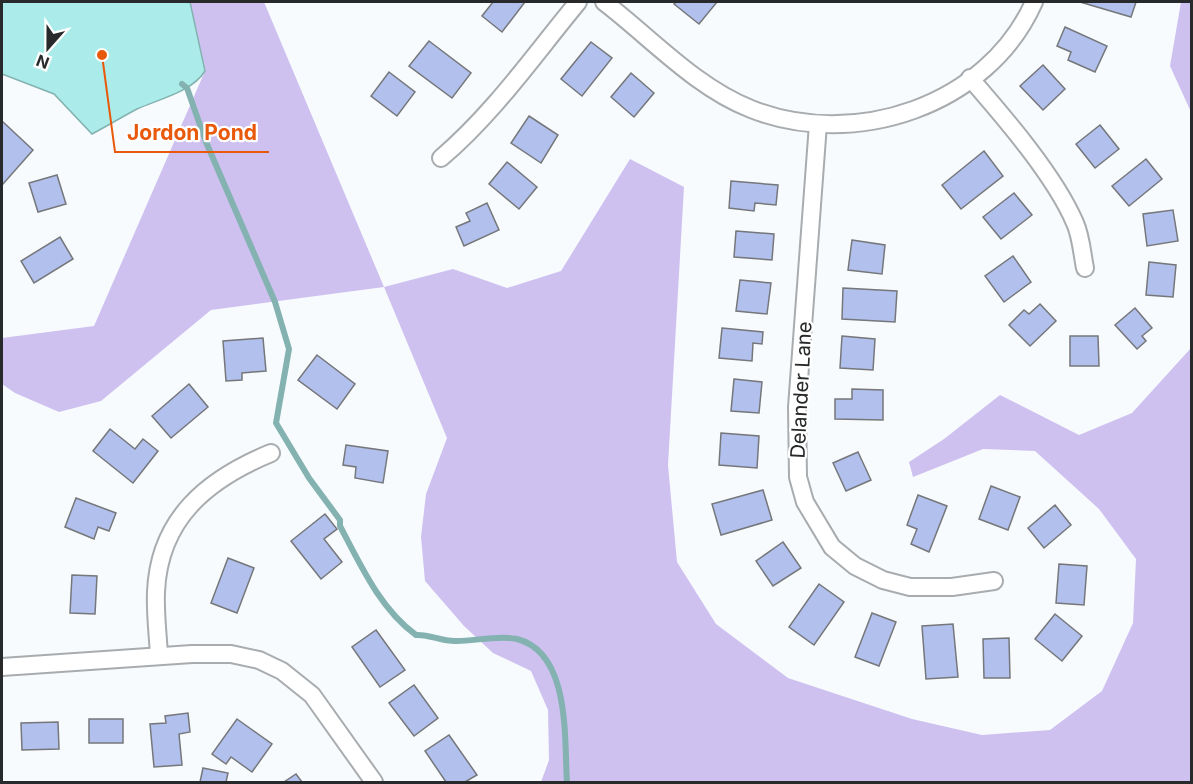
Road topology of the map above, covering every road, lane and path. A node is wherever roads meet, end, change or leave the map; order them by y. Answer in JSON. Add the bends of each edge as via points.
{"nodes":[{"id":1,"x":578,"y":2,"type":"edge"},
{"id":2,"x":604,"y":2,"type":"edge"},
{"id":3,"x":1034,"y":2,"type":"edge"},
{"id":4,"x":970,"y":78,"type":"junction"},
{"id":5,"x":818,"y":124,"type":"junction"},
{"id":6,"x":441,"y":158,"type":"dead end"},
{"id":7,"x":1085,"y":268,"type":"dead end"},
{"id":8,"x":271,"y":453,"type":"dead end"},
{"id":9,"x":994,"y":581,"type":"dead end"},
{"id":10,"x":159,"y":656,"type":"junction"},
{"id":11,"x":2,"y":667,"type":"edge"},
{"id":12,"x":374,"y":783,"type":"edge"}],
"edges":[{"from":1,"to":6,"type":"street","via":[[493,107]]},
{"from":2,"to":5,"type":"street","via":[[725,97],[774,117]]},
{"from":3,"to":4,"type":"street","via":[[1008,42]]},
{"from":4,"to":5,"type":"street","via":[[923,108],[889,119]]},
{"from":4,"to":7,"type":"street","via":[[1064,199],[1076,225]]},
{"from":5,"to":9,"type":"street","name":"Delander Lane","via":[[797,407],[798,477],[804,502],[832,547],[855,566],[883,580],[910,586],[952,587]]},
{"from":8,"to":10,"type":"street","via":[[226,474],[198,496],[170,534],[159,563],[156,592]]},
{"from":10,"to":11,"type":"street"},
{"from":10,"to":12,"type":"street","via":[[231,654],[259,660],[282,671],[316,701]]}]}
